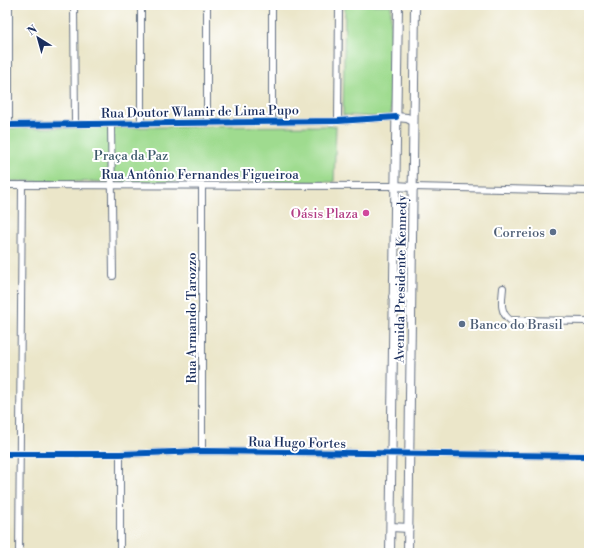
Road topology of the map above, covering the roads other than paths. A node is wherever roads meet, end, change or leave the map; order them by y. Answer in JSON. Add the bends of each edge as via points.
{"nodes":[{"id":1,"x":9,"y":5,"type":"edge"},
{"id":2,"x":74,"y":5,"type":"edge"},
{"id":3,"x":140,"y":5,"type":"edge"},
{"id":4,"x":207,"y":5,"type":"edge"},
{"id":5,"x":272,"y":5,"type":"edge"},
{"id":6,"x":339,"y":5,"type":"edge"},
{"id":7,"x":398,"y":5,"type":"edge"},
{"id":8,"x":415,"y":5,"type":"edge"},
{"id":9,"x":396,"y":117,"type":"junction"},
{"id":10,"x":272,"y":121,"type":"junction"},
{"id":11,"x":338,"y":121,"type":"junction"},
{"id":12,"x":413,"y":121,"type":"junction"},
{"id":13,"x":207,"y":122,"type":"junction"},
{"id":14,"x":75,"y":124,"type":"junction"},
{"id":15,"x":111,"y":124,"type":"junction"},
{"id":16,"x":141,"y":124,"type":"junction"},
{"id":17,"x":7,"y":125,"type":"edge"},
{"id":18,"x":5,"y":185,"type":"edge"},
{"id":19,"x":22,"y":185,"type":"junction"},
{"id":20,"x":113,"y":185,"type":"junction"},
{"id":21,"x":202,"y":186,"type":"junction"},
{"id":22,"x":395,"y":186,"type":"junction"},
{"id":23,"x":412,"y":187,"type":"junction"},
{"id":24,"x":589,"y":190,"type":"edge"},
{"id":25,"x":113,"y":276,"type":"dead end"},
{"id":26,"x":502,"y":288,"type":"dead end"},
{"id":27,"x":393,"y":296,"type":"junction"},
{"id":28,"x":411,"y":297,"type":"junction"},
{"id":29,"x":589,"y":321,"type":"edge"},
{"id":30,"x":202,"y":451,"type":"junction"},
{"id":31,"x":5,"y":454,"type":"edge"},
{"id":32,"x":19,"y":454,"type":"junction"},
{"id":33,"x":120,"y":454,"type":"junction"},
{"id":34,"x":392,"y":454,"type":"junction"},
{"id":35,"x":409,"y":454,"type":"junction"},
{"id":36,"x":589,"y":456,"type":"edge"},
{"id":37,"x":391,"y":527,"type":"junction"},
{"id":38,"x":409,"y":528,"type":"junction"},
{"id":39,"x":19,"y":553,"type":"edge"},
{"id":40,"x":120,"y":553,"type":"edge"},
{"id":41,"x":390,"y":553,"type":"edge"},
{"id":42,"x":408,"y":553,"type":"edge"}],
"edges":[{"from":1,"to":17,"type":"street"},
{"from":2,"to":14,"type":"street"},
{"from":3,"to":16,"type":"street"},
{"from":4,"to":13,"type":"street"},
{"from":5,"to":10,"type":"street"},
{"from":6,"to":11,"type":"street"},
{"from":7,"to":9,"type":"main road","name":"Avenida Presidente Kennedy"},
{"from":8,"to":12,"type":"main road","name":"Avenida Presidente Kennedy"},
{"from":9,"to":11,"type":"street","name":"Rua Doutor Wlamir de Lima Pupo"},
{"from":9,"to":12,"type":"main road"},
{"from":9,"to":22,"type":"main road","name":"Avenida Presidente Kennedy"},
{"from":10,"to":11,"type":"street","name":"Rua Doutor Wlamir de Lima Pupo"},
{"from":10,"to":13,"type":"street","name":"Rua Doutor Wlamir de Lima Pupo"},
{"from":12,"to":23,"type":"main road","name":"Avenida Presidente Kennedy"},
{"from":13,"to":16,"type":"street","name":"Rua Doutor Wlamir de Lima Pupo"},
{"from":14,"to":15,"type":"street","name":"Rua Doutor Wlamir de Lima Pupo"},
{"from":14,"to":17,"type":"street","name":"Rua Doutor Wlamir de Lima Pupo"},
{"from":15,"to":16,"type":"street","name":"Rua Doutor Wlamir de Lima Pupo"},
{"from":15,"to":20,"type":"street"},
{"from":18,"to":19,"type":"street","name":"Rua Antônio Fernandes Figueiroa"},
{"from":19,"to":20,"type":"street","name":"Rua Antônio Fernandes Figueiroa"},
{"from":19,"to":32,"type":"street"},
{"from":20,"to":21,"type":"street","name":"Rua Antônio Fernandes Figueiroa"},
{"from":20,"to":25,"type":"street"},
{"from":21,"to":22,"type":"street","name":"Rua Antônio Fernandes Figueiroa"},
{"from":21,"to":30,"type":"street","name":"Rua Armando Tarozzo"},
{"from":22,"to":23,"type":"main road"},
{"from":22,"to":27,"type":"main road","name":"Avenida Presidente Kennedy"},
{"from":23,"to":24,"type":"street"},
{"from":23,"to":28,"type":"main road","name":"Avenida Presidente Kennedy"},
{"from":26,"to":29,"type":"street","via":[[502,310],[510,320]]},
{"from":27,"to":28,"type":"main road"},
{"from":27,"to":34,"type":"main road","name":"Avenida Presidente Kennedy"},
{"from":28,"to":35,"type":"main road","name":"Avenida Presidente Kennedy"},
{"from":30,"to":33,"type":"street","name":"Rua Hugo Fortes"},
{"from":30,"to":34,"type":"street","name":"Rua Hugo Fortes"},
{"from":31,"to":32,"type":"street","name":"Rua Hugo Fortes"},
{"from":32,"to":33,"type":"street","name":"Rua Hugo Fortes"},
{"from":32,"to":39,"type":"street"},
{"from":33,"to":40,"type":"street"},
{"from":34,"to":35,"type":"street","name":"Rua Hugo Fortes"},
{"from":34,"to":37,"type":"main road","name":"Avenida Presidente Kennedy"},
{"from":35,"to":36,"type":"street","name":"Rua Hugo Fortes"},
{"from":35,"to":38,"type":"main road","name":"Avenida Presidente Kennedy"},
{"from":37,"to":38,"type":"main road"},
{"from":37,"to":41,"type":"main road","name":"Avenida Presidente Kennedy"},
{"from":38,"to":42,"type":"main road","name":"Avenida Presidente Kennedy"}]}
